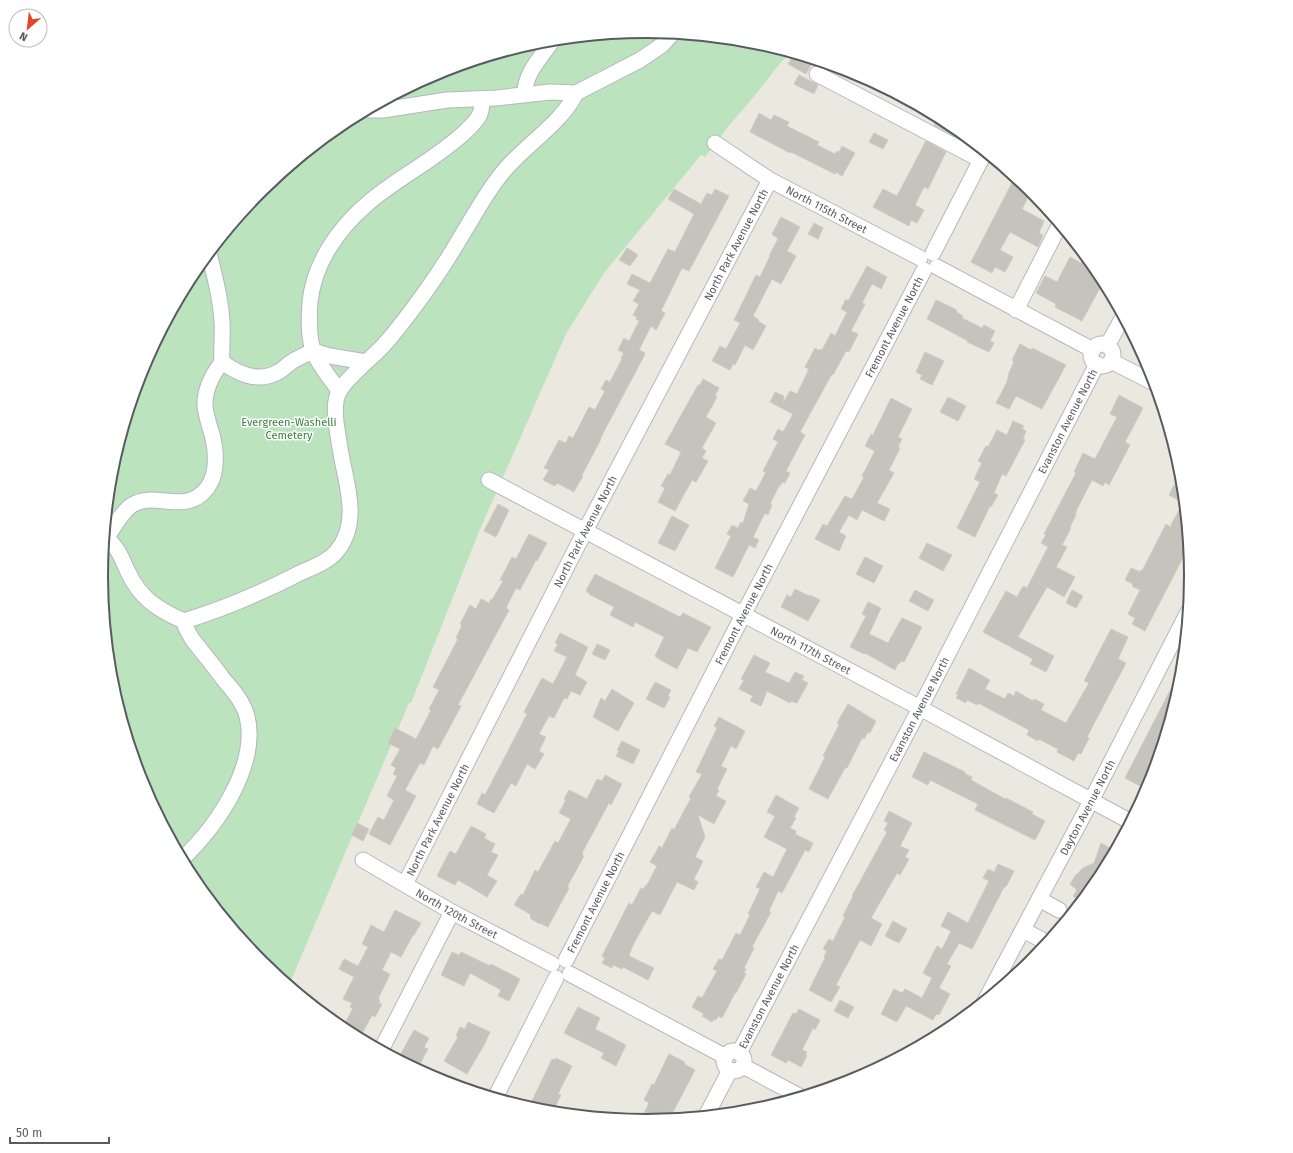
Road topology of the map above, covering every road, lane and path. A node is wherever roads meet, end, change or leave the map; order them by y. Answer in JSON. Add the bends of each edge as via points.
{"nodes":[{"id":1,"x":667,"y":39,"type":"edge"},
{"id":2,"x":547,"y":47,"type":"edge"},
{"id":3,"x":817,"y":74,"type":"dead end"},
{"id":4,"x":576,"y":93,"type":"junction"},
{"id":5,"x":524,"y":94,"type":"junction"},
{"id":6,"x":481,"y":99,"type":"junction"},
{"id":7,"x":377,"y":110,"type":"edge"},
{"id":8,"x":715,"y":143,"type":"dead end"},
{"id":9,"x":982,"y":155,"type":"edge"},
{"id":10,"x":983,"y":156,"type":"edge"},
{"id":11,"x":770,"y":180,"type":"junction"},
{"id":12,"x":1057,"y":229,"type":"edge"},
{"id":13,"x":211,"y":261,"type":"edge"},
{"id":14,"x":929,"y":262,"type":"junction"},
{"id":15,"x":1016,"y":310,"type":"junction"},
{"id":16,"x":1120,"y":322,"type":"edge"},
{"id":17,"x":313,"y":351,"type":"junction"},
{"id":18,"x":1102,"y":355,"type":"junction"},
{"id":19,"x":222,"y":362,"type":"junction"},
{"id":20,"x":366,"y":362,"type":"junction"},
{"id":21,"x":1147,"y":379,"type":"edge"},
{"id":22,"x":339,"y":391,"type":"junction"},
{"id":23,"x":489,"y":480,"type":"dead end"},
{"id":24,"x":585,"y":531,"type":"junction"},
{"id":25,"x":110,"y":533,"type":"edge"},
{"id":26,"x":109,"y":543,"type":"edge"},
{"id":27,"x":743,"y":615,"type":"junction"},
{"id":28,"x":184,"y":621,"type":"junction"},
{"id":29,"x":1183,"y":622,"type":"edge"},
{"id":30,"x":920,"y":708,"type":"junction"},
{"id":31,"x":1091,"y":801,"type":"junction"},
{"id":32,"x":1127,"y":820,"type":"edge"},
{"id":33,"x":186,"y":855,"type":"edge"},
{"id":34,"x":363,"y":860,"type":"dead end"},
{"id":35,"x":405,"y":884,"type":"junction"},
{"id":36,"x":1039,"y":899,"type":"junction"},
{"id":37,"x":1059,"y":910,"type":"dead end"},
{"id":38,"x":452,"y":912,"type":"junction"},
{"id":39,"x":1023,"y":930,"type":"junction"},
{"id":40,"x":1042,"y":940,"type":"dead end"},
{"id":41,"x":561,"y":969,"type":"junction"},
{"id":42,"x":991,"y":990,"type":"edge"},
{"id":43,"x":382,"y":1046,"type":"edge"},
{"id":44,"x":734,"y":1062,"type":"junction"},
{"id":45,"x":497,"y":1094,"type":"edge"},
{"id":46,"x":795,"y":1094,"type":"edge"},
{"id":47,"x":709,"y":1111,"type":"edge"}],
"edges":[{"from":1,"to":4,"type":"street","via":[[640,60]]},
{"from":2,"to":5,"type":"street","via":[[529,75]]},
{"from":3,"to":9,"type":"street"},
{"from":4,"to":5,"type":"street","via":[[560,91]]},
{"from":4,"to":20,"type":"street","via":[[564,112],[502,173],[428,288],[392,335]]},
{"from":5,"to":6,"type":"street"},
{"from":6,"to":7,"type":"street","via":[[447,100]]},
{"from":6,"to":17,"type":"street","via":[[480,114],[469,128],[366,205],[333,242],[318,267],[312,285],[309,320]]},
{"from":8,"to":11,"type":"street","name":"North 115th Street"},
{"from":10,"to":14,"type":"street","name":"Fremont Avenue North"},
{"from":11,"to":14,"type":"street","name":"North 115th Street"},
{"from":11,"to":24,"type":"street","name":"North Park Avenue North"},
{"from":12,"to":15,"type":"street"},
{"from":13,"to":19,"type":"street","via":[[221,308]]},
{"from":14,"to":15,"type":"street","name":"North 115th Street"},
{"from":14,"to":27,"type":"street","name":"Fremont Avenue North"},
{"from":15,"to":18,"type":"street","name":"North 115th Street"},
{"from":16,"to":18,"type":"street","name":"Evanston Avenue North"},
{"from":17,"to":19,"type":"street","via":[[268,376],[245,375],[232,370]]},
{"from":17,"to":20,"type":"street"},
{"from":17,"to":22,"type":"street"},
{"from":18,"to":21,"type":"street","name":"North 115th Street"},
{"from":18,"to":30,"type":"street","name":"Evanston Avenue North"},
{"from":19,"to":25,"type":"street","via":[[208,384],[206,396],[205,406],[216,465],[208,487],[193,500],[183,503],[145,501],[132,505]]},
{"from":20,"to":22,"type":"street"},
{"from":22,"to":28,"type":"street","via":[[335,412],[350,512],[346,534],[340,546],[328,559],[282,582],[223,608]]},
{"from":23,"to":24,"type":"street","name":"North 117th Street"},
{"from":24,"to":27,"type":"street","name":"North 117th Street"},
{"from":24,"to":35,"type":"street","name":"North Park Avenue North"},
{"from":26,"to":28,"type":"street","via":[[117,549],[132,580],[144,597],[163,611]]},
{"from":27,"to":30,"type":"street","name":"North 117th Street"},
{"from":27,"to":41,"type":"street","name":"Fremont Avenue North"},
{"from":28,"to":33,"type":"street","via":[[192,639],[240,700],[248,719],[249,729],[244,764],[227,805],[210,830]]},
{"from":29,"to":31,"type":"street","name":"Dayton Avenue North"},
{"from":30,"to":31,"type":"street","name":"North 117th Street"},
{"from":30,"to":44,"type":"street","name":"Evanston Avenue North"},
{"from":31,"to":32,"type":"street","name":"North 117th Street"},
{"from":31,"to":36,"type":"street","name":"Dayton Avenue North"},
{"from":34,"to":35,"type":"street","name":"North 120th Street"},
{"from":35,"to":38,"type":"street","name":"North 120th Street"},
{"from":36,"to":37,"type":"street"},
{"from":36,"to":39,"type":"street","name":"Dayton Avenue North"},
{"from":38,"to":41,"type":"street","name":"North 120th Street"},
{"from":38,"to":43,"type":"street"},
{"from":39,"to":40,"type":"street"},
{"from":39,"to":42,"type":"street","name":"Dayton Avenue North"},
{"from":41,"to":44,"type":"street","name":"North 120th Street"},
{"from":41,"to":45,"type":"street","name":"Fremont Avenue North"},
{"from":44,"to":46,"type":"street","name":"North 120th Street"},
{"from":44,"to":47,"type":"street","name":"Evanston Avenue North"}]}
